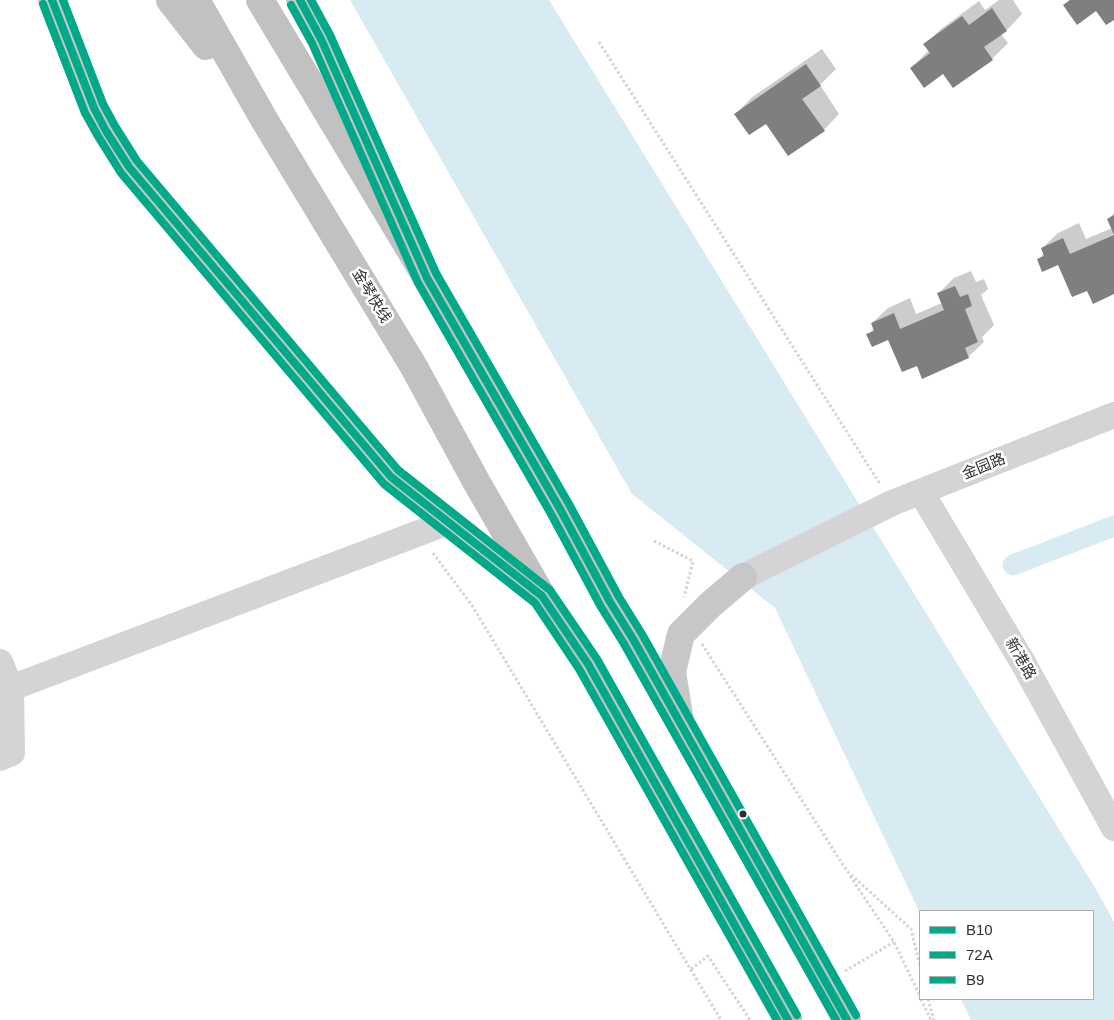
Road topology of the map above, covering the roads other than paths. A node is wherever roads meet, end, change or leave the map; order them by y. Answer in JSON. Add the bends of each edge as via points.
{"nodes":[{"id":1,"x":52,"y":0,"type":"edge"},
{"id":2,"x":170,"y":0,"type":"edge"},
{"id":3,"x":196,"y":0,"type":"edge"},
{"id":4,"x":260,"y":0,"type":"edge"},
{"id":5,"x":300,"y":0,"type":"edge"},
{"id":6,"x":264,"y":121,"type":"junction"},
{"id":7,"x":427,"y":278,"type":"junction"},
{"id":8,"x":1114,"y":415,"type":"edge"},
{"id":9,"x":921,"y":492,"type":"junction"},
{"id":10,"x":448,"y":522,"type":"junction"},
{"id":11,"x":743,"y":577,"type":"joint"},
{"id":12,"x":542,"y":596,"type":"junction"},
{"id":13,"x":0,"y":662,"type":"edge"},
{"id":14,"x":12,"y":688,"type":"junction"},
{"id":15,"x":680,"y":722,"type":"junction"},
{"id":16,"x":0,"y":758,"type":"edge"},
{"id":17,"x":1114,"y":828,"type":"edge"},
{"id":18,"x":788,"y":1020,"type":"edge"},
{"id":19,"x":847,"y":1020,"type":"edge"}],
"edges":[{"from":1,"to":10,"type":"main road","via":[[94,108],[129,167],[391,477]]},
{"from":2,"to":6,"type":"highway"},
{"from":3,"to":6,"type":"highway","name":"金琴快线"},
{"from":4,"to":7,"type":"highway"},
{"from":5,"to":7,"type":"main road"},
{"from":6,"to":12,"type":"highway","name":"金琴快线","via":[[414,367]]},
{"from":7,"to":15,"type":"highway"},
{"from":8,"to":9,"type":"street","name":"金园路"},
{"from":9,"to":11,"type":"street","name":"金园路","via":[[892,503]]},
{"from":9,"to":17,"type":"street","name":"新港路","via":[[1022,661]]},
{"from":10,"to":12,"type":"main road"},
{"from":10,"to":14,"type":"street"},
{"from":11,"to":15,"type":"main road","via":[[681,634],[672,672]]},
{"from":12,"to":18,"type":"highway","name":"金琴快线","via":[[588,664]]},
{"from":13,"to":14,"type":"street"},
{"from":14,"to":16,"type":"street","via":[[12,753]]},
{"from":15,"to":19,"type":"highway"}]}
